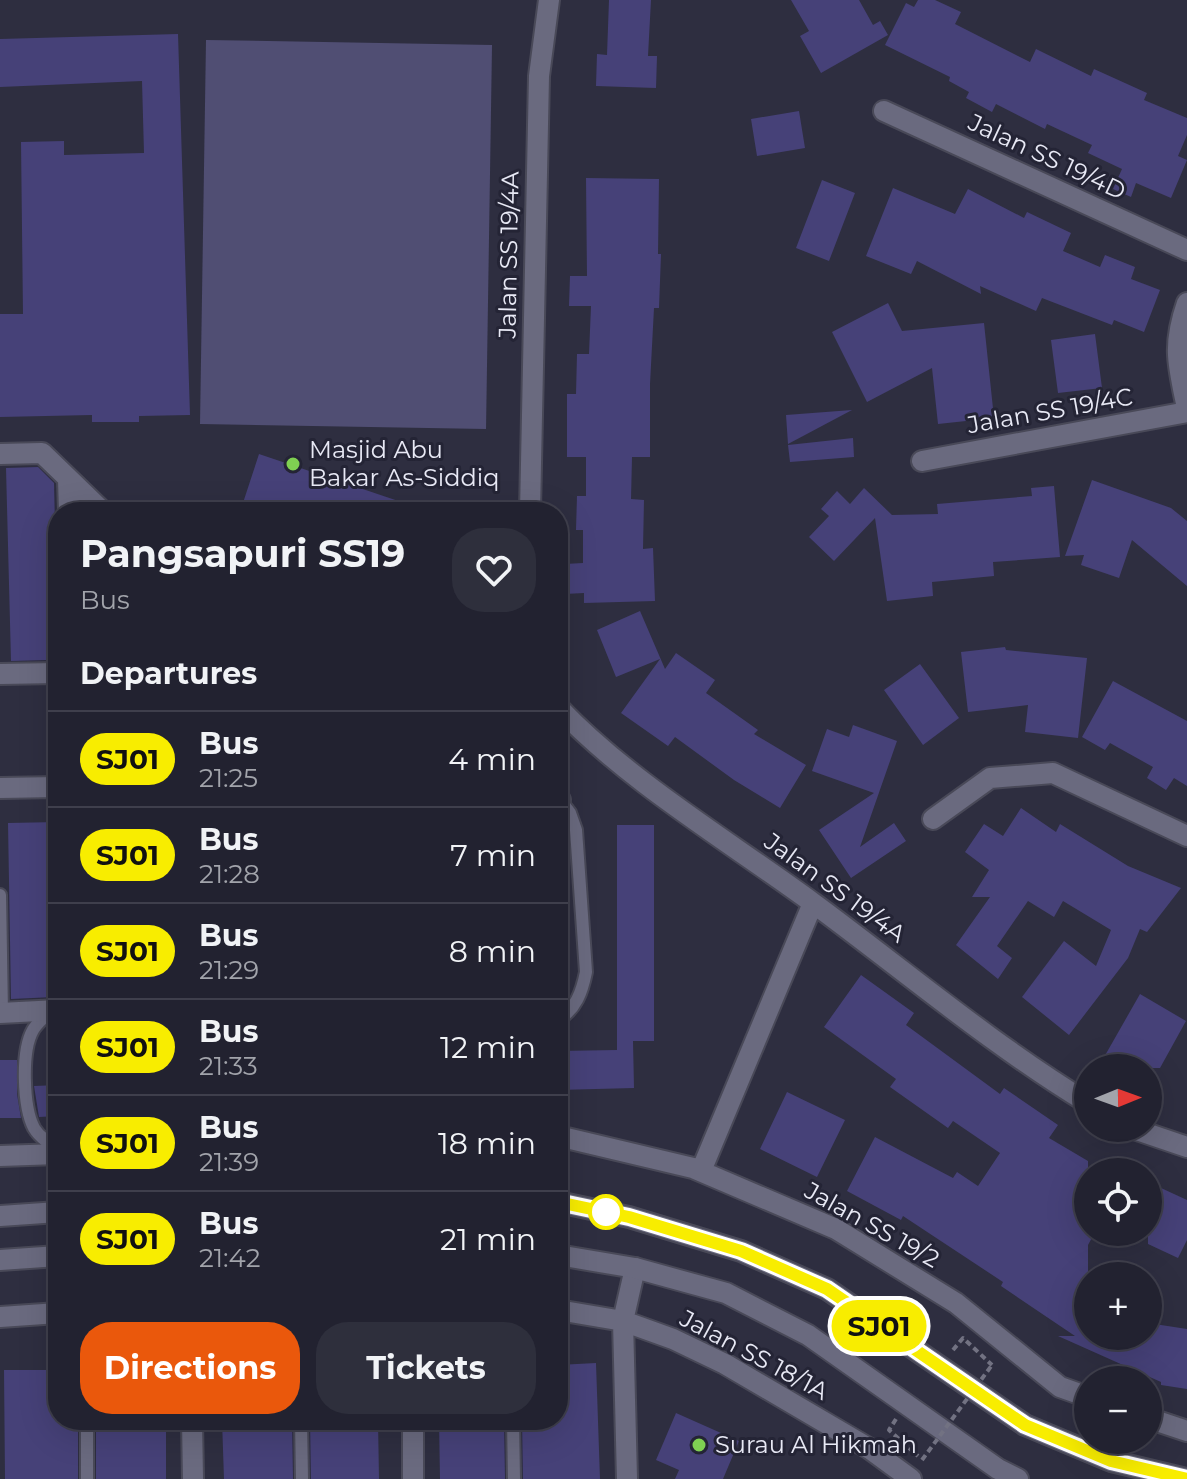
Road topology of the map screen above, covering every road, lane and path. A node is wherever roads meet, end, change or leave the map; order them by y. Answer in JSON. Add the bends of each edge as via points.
{"nodes":[{"id":1,"x":549,"y":0,"type":"edge"},
{"id":2,"x":884,"y":111,"type":"dead end"},
{"id":3,"x":1187,"y":250,"type":"edge"},
{"id":4,"x":1187,"y":303,"type":"edge"},
{"id":5,"x":1187,"y":410,"type":"edge"},
{"id":6,"x":0,"y":454,"type":"edge"},
{"id":7,"x":922,"y":461,"type":"dead end"},
{"id":8,"x":68,"y":479,"type":"junction"},
{"id":9,"x":69,"y":502,"type":"edge"},
{"id":10,"x":92,"y":502,"type":"edge"},
{"id":11,"x":530,"y":502,"type":"edge"},
{"id":12,"x":48,"y":673,"type":"edge"},
{"id":13,"x":0,"y":674,"type":"edge"},
{"id":14,"x":568,"y":729,"type":"edge"},
{"id":15,"x":48,"y":787,"type":"edge"},
{"id":16,"x":0,"y":788,"type":"edge"},
{"id":17,"x":568,"y":810,"type":"edge"},
{"id":18,"x":933,"y":819,"type":"dead end"},
{"id":19,"x":1187,"y":836,"type":"edge"},
{"id":20,"x":0,"y":895,"type":"edge"},
{"id":21,"x":813,"y":903,"type":"junction"},
{"id":22,"x":48,"y":1010,"type":"edge"},
{"id":23,"x":568,"y":1012,"type":"edge"},
{"id":24,"x":1,"y":1013,"type":"edge"},
{"id":25,"x":48,"y":1016,"type":"edge"},
{"id":26,"x":1074,"y":1095,"type":"edge"},
{"id":27,"x":568,"y":1138,"type":"edge"},
{"id":28,"x":1162,"y":1139,"type":"edge"},
{"id":29,"x":48,"y":1143,"type":"edge"},
{"id":30,"x":1187,"y":1147,"type":"edge"},
{"id":31,"x":48,"y":1152,"type":"edge"},
{"id":32,"x":0,"y":1156,"type":"edge"},
{"id":33,"x":701,"y":1171,"type":"junction"},
{"id":34,"x":568,"y":1204,"type":"edge"},
{"id":35,"x":48,"y":1213,"type":"edge"},
{"id":36,"x":0,"y":1216,"type":"edge"},
{"id":37,"x":48,"y":1257,"type":"edge"},
{"id":38,"x":568,"y":1257,"type":"edge"},
{"id":39,"x":0,"y":1260,"type":"edge"},
{"id":40,"x":635,"y":1268,"type":"junction"},
{"id":41,"x":568,"y":1312,"type":"edge"},
{"id":42,"x":48,"y":1314,"type":"edge"},
{"id":43,"x":0,"y":1317,"type":"edge"},
{"id":44,"x":623,"y":1321,"type":"junction"},
{"id":45,"x":963,"y":1338,"type":"dead end"},
{"id":46,"x":1074,"y":1392,"type":"edge"},
{"id":47,"x":1162,"y":1423,"type":"edge"},
{"id":48,"x":87,"y":1430,"type":"edge"},
{"id":49,"x":192,"y":1430,"type":"edge"},
{"id":50,"x":301,"y":1430,"type":"edge"},
{"id":51,"x":413,"y":1430,"type":"edge"},
{"id":52,"x":513,"y":1430,"type":"edge"},
{"id":53,"x":889,"y":1430,"type":"dead end"},
{"id":54,"x":1187,"y":1431,"type":"edge"},
{"id":55,"x":87,"y":1479,"type":"edge"},
{"id":56,"x":193,"y":1479,"type":"edge"},
{"id":57,"x":302,"y":1479,"type":"edge"},
{"id":58,"x":413,"y":1479,"type":"edge"},
{"id":59,"x":514,"y":1479,"type":"edge"},
{"id":60,"x":627,"y":1479,"type":"edge"},
{"id":61,"x":911,"y":1479,"type":"edge"},
{"id":62,"x":1018,"y":1479,"type":"edge"},
{"id":63,"x":1187,"y":1479,"type":"edge"}],
"edges":[{"from":1,"to":11,"type":"street","name":"Jalan SS 19/4A","via":[[539,76]]},
{"from":2,"to":3,"type":"street","name":"Jalan SS 19/4D"},
{"from":4,"to":5,"type":"street","via":[[1177,332]]},
{"from":5,"to":7,"type":"street","name":"Jalan SS 19/4C"},
{"from":6,"to":8,"type":"street","via":[[42,453]]},
{"from":8,"to":9,"type":"street"},
{"from":8,"to":10,"type":"street"},
{"from":12,"to":13,"type":"street"},
{"from":14,"to":21,"type":"street","name":"Jalan SS 19/4A"},
{"from":15,"to":16,"type":"street"},
{"from":17,"to":23,"type":"lane","via":[[576,830],[586,972],[582,991]]},
{"from":18,"to":19,"type":"street","via":[[990,778],[1053,773]]},
{"from":20,"to":24,"type":"lane"},
{"from":21,"to":26,"type":"street","name":"Jalan SS 19/4A","via":[[1036,1072]]},
{"from":21,"to":33,"type":"street"},
{"from":22,"to":24,"type":"street"},
{"from":25,"to":29,"type":"lane","via":[[33,1029],[27,1044],[25,1075],[32,1123]]},
{"from":27,"to":33,"type":"street","name":"Jalan SS 19/2"},
{"from":28,"to":30,"type":"street"},
{"from":31,"to":32,"type":"street"},
{"from":33,"to":46,"type":"street","name":"Jalan SS 19/2","via":[[836,1229],[956,1303],[1060,1387]]},
{"from":34,"to":63,"type":"street","via":[[741,1251],[827,1289],[1025,1425],[1111,1461]]},
{"from":35,"to":36,"type":"street"},
{"from":37,"to":39,"type":"street"},
{"from":38,"to":40,"type":"street"},
{"from":40,"to":44,"type":"street"},
{"from":40,"to":62,"type":"street","via":[[726,1293],[808,1335]]},
{"from":41,"to":44,"type":"street","name":"Jalan SS 18/1A"},
{"from":42,"to":43,"type":"street"},
{"from":44,"to":60,"type":"street"},
{"from":44,"to":61,"type":"street","name":"Jalan SS 18/1A","via":[[725,1364]]},
{"from":45,"to":53,"type":"path","bridge":true,"via":[[992,1365],[922,1460]]},
{"from":47,"to":54,"type":"street"},
{"from":48,"to":55,"type":"lane"},
{"from":49,"to":56,"type":"street"},
{"from":50,"to":57,"type":"lane"},
{"from":51,"to":58,"type":"street"},
{"from":52,"to":59,"type":"lane"}]}
